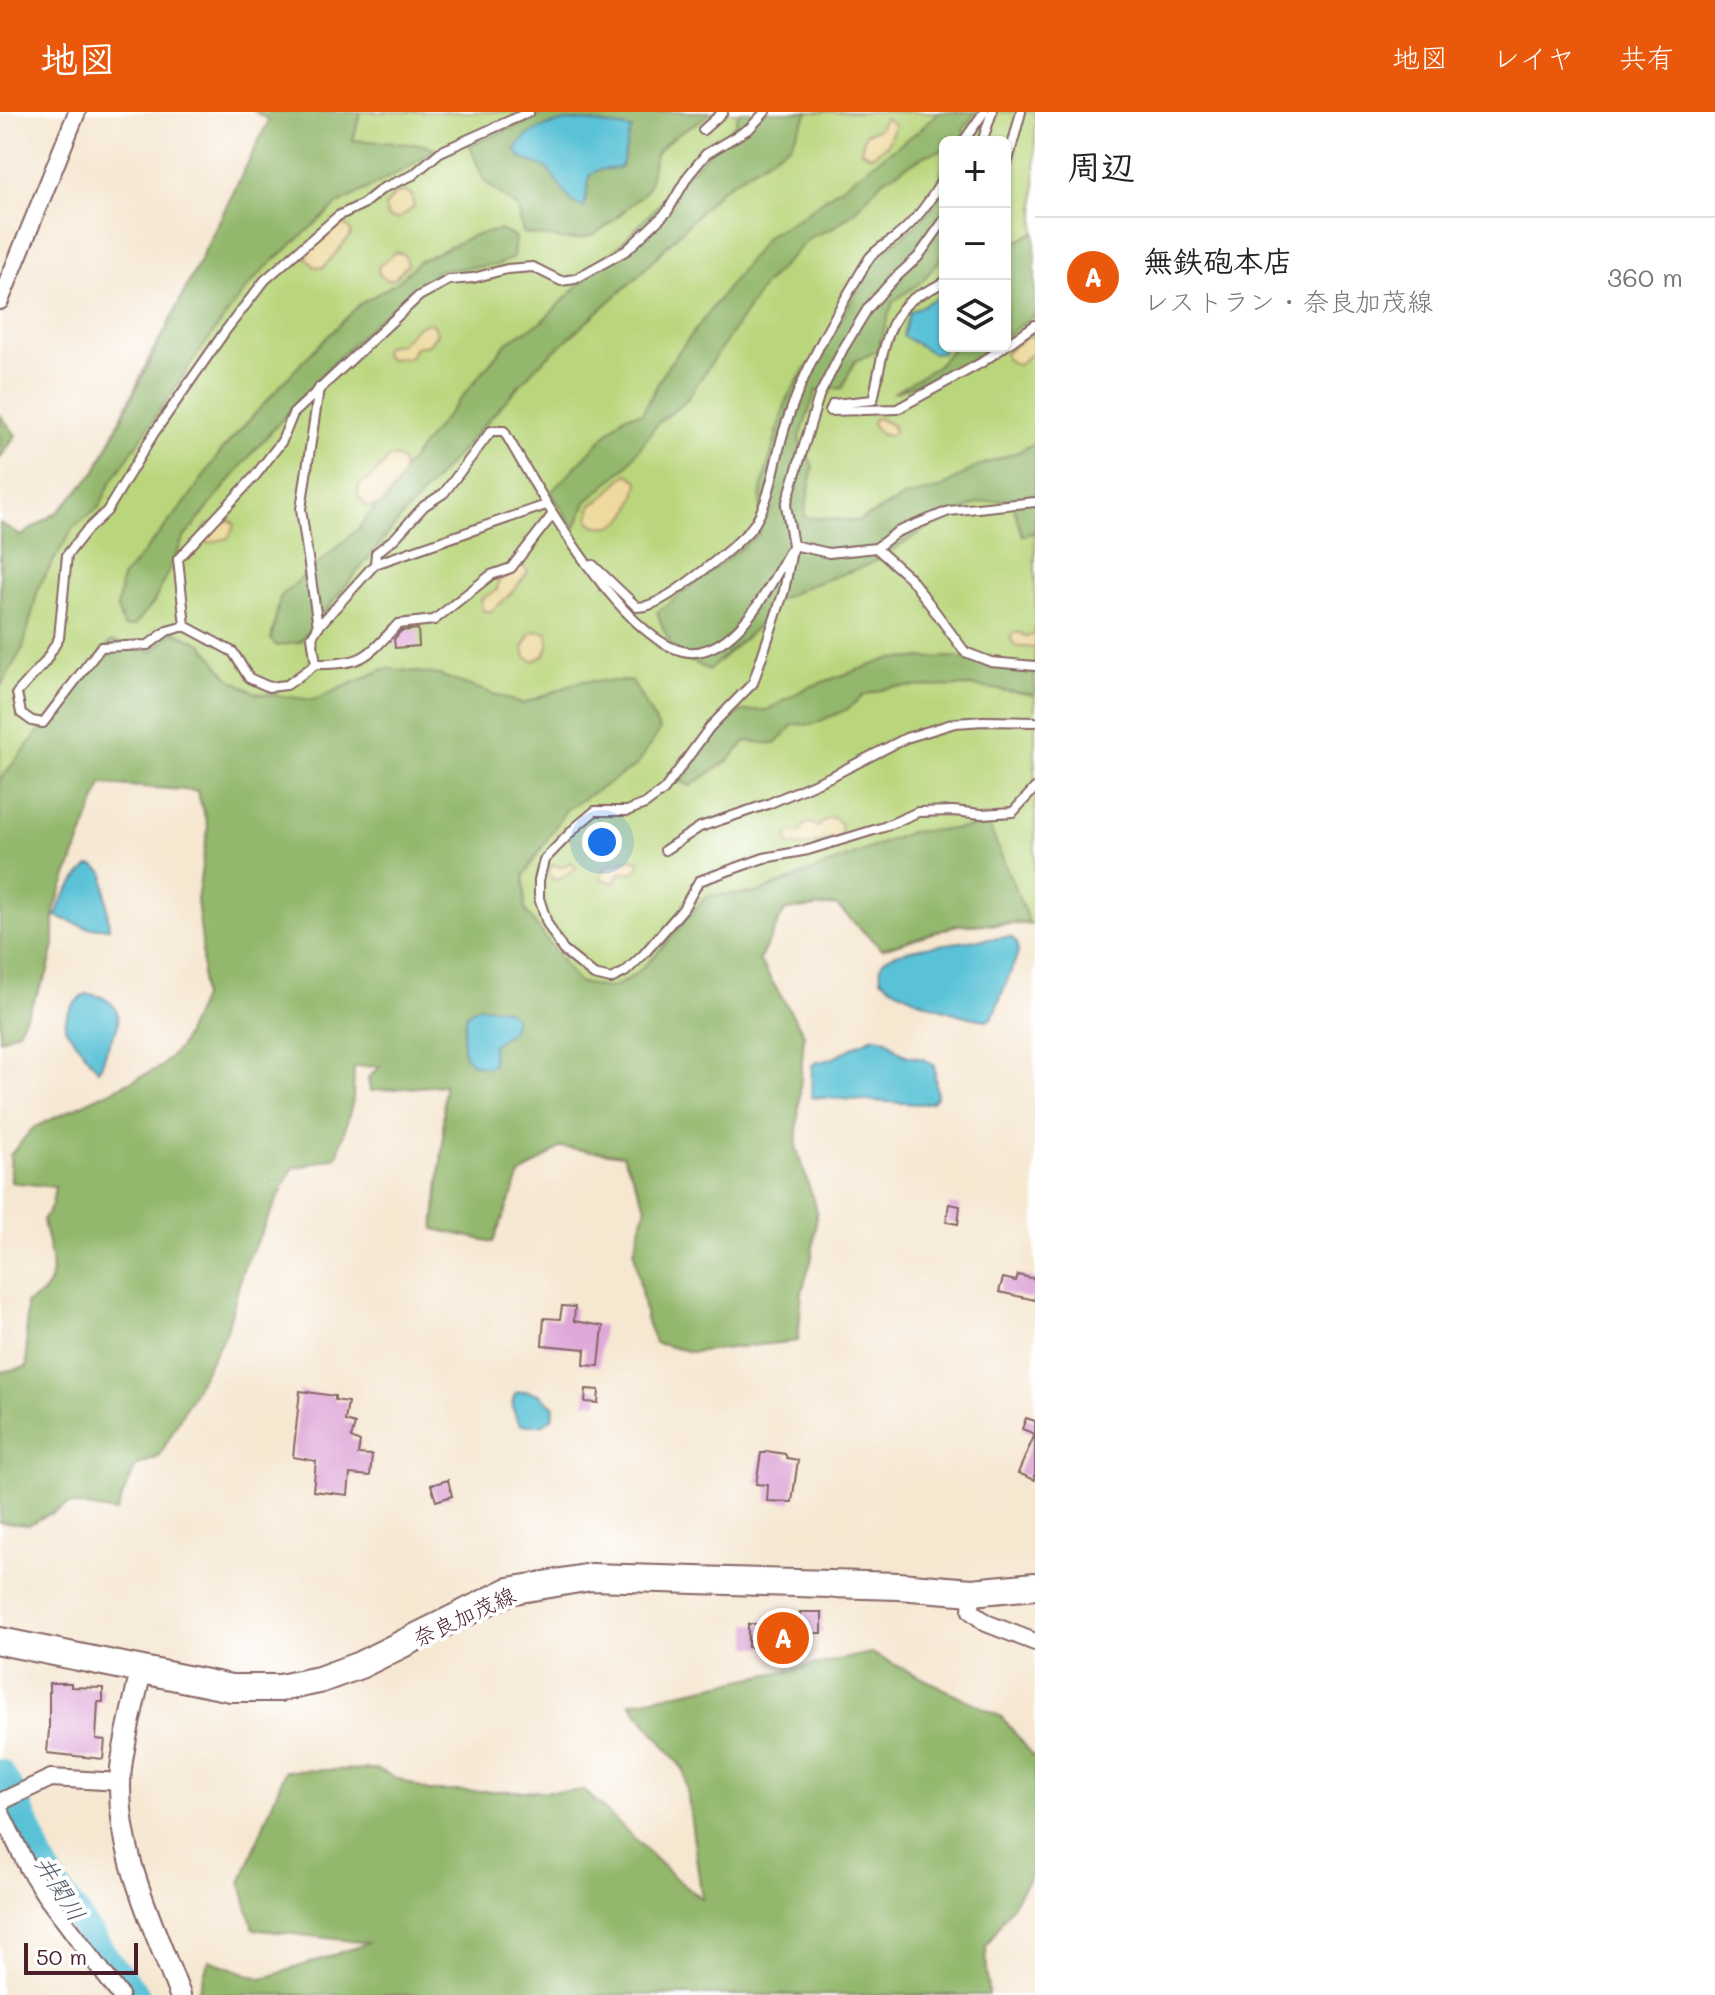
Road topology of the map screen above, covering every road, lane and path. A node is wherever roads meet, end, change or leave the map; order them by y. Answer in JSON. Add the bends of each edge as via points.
{"nodes":[{"id":1,"x":77,"y":112,"type":"edge"},
{"id":2,"x":529,"y":112,"type":"edge"},
{"id":3,"x":723,"y":112,"type":"edge"},
{"id":4,"x":765,"y":112,"type":"edge"},
{"id":5,"x":984,"y":112,"type":"edge"},
{"id":6,"x":992,"y":112,"type":"edge"},
{"id":7,"x":1021,"y":112,"type":"edge"},
{"id":8,"x":703,"y":130,"type":"dead end"},
{"id":9,"x":967,"y":136,"type":"edge"},
{"id":10,"x":984,"y":136,"type":"edge"},
{"id":11,"x":1011,"y":150,"type":"edge"},
{"id":12,"x":939,"y":186,"type":"edge"},
{"id":13,"x":939,"y":227,"type":"edge"},
{"id":14,"x":939,"y":284,"type":"edge"},
{"id":15,"x":0,"y":301,"type":"edge"},
{"id":16,"x":1035,"y":325,"type":"edge"},
{"id":17,"x":1011,"y":342,"type":"edge"},
{"id":18,"x":997,"y":352,"type":"edge"},
{"id":19,"x":319,"y":388,"type":"junction"},
{"id":20,"x":1035,"y":502,"type":"edge"},
{"id":21,"x":546,"y":505,"type":"junction"},
{"id":22,"x":553,"y":514,"type":"junction"},
{"id":23,"x":793,"y":545,"type":"junction"},
{"id":24,"x":876,"y":548,"type":"junction"},
{"id":25,"x":578,"y":550,"type":"junction"},
{"id":26,"x":375,"y":564,"type":"junction"},
{"id":27,"x":185,"y":626,"type":"junction"},
{"id":28,"x":318,"y":627,"type":"junction"},
{"id":29,"x":316,"y":664,"type":"junction"},
{"id":30,"x":1035,"y":666,"type":"edge"},
{"id":31,"x":1035,"y":722,"type":"edge"},
{"id":32,"x":1035,"y":788,"type":"edge"},
{"id":33,"x":665,"y":850,"type":"dead end"},
{"id":34,"x":1035,"y":1586,"type":"edge"},
{"id":35,"x":972,"y":1592,"type":"junction"},
{"id":36,"x":0,"y":1641,"type":"edge"},
{"id":37,"x":1035,"y":1642,"type":"edge"},
{"id":38,"x":141,"y":1671,"type":"junction"},
{"id":39,"x":121,"y":1782,"type":"junction"},
{"id":40,"x":1,"y":1804,"type":"edge"},
{"id":41,"x":120,"y":1995,"type":"edge"},
{"id":42,"x":180,"y":1995,"type":"edge"}],
"edges":[{"from":1,"to":15,"type":"street"},
{"from":2,"to":27,"type":"lane","via":[[440,152],[413,175],[338,216],[265,280],[154,433],[107,511],[67,555],[59,638],[17,693],[21,713],[43,723],[101,647],[148,645]]},
{"from":3,"to":8,"type":"lane"},
{"from":4,"to":19,"type":"lane","via":[[750,128],[706,154],[667,212],[627,250],[575,279],[561,281],[533,267],[449,280],[419,296]]},
{"from":5,"to":9,"type":"lane"},
{"from":6,"to":10,"type":"lane"},
{"from":7,"to":11,"type":"lane"},
{"from":12,"to":25,"type":"lane","via":[[908,227],[870,255],[841,304],[786,423],[755,524],[741,539],[663,597],[637,607]]},
{"from":13,"to":23,"type":"lane","via":[[868,308],[819,396],[786,505]]},
{"from":14,"to":18,"type":"lane","via":[[899,313],[873,400],[833,404],[830,411],[897,409]]},
{"from":16,"to":17,"type":"lane"},
{"from":19,"to":27,"type":"lane","via":[[293,414],[282,441],[255,476],[178,559]]},
{"from":19,"to":28,"type":"lane","via":[[301,509]]},
{"from":20,"to":24,"type":"lane","via":[[949,511],[897,532]]},
{"from":21,"to":22,"type":"lane"},
{"from":21,"to":26,"type":"lane"},
{"from":21,"to":26,"type":"lane","via":[[504,431],[491,431],[444,493],[376,553]]},
{"from":22,"to":25,"type":"lane"},
{"from":22,"to":29,"type":"lane","via":[[511,568],[491,575],[434,620],[398,624],[357,662]]},
{"from":23,"to":24,"type":"lane","via":[[829,553]]},
{"from":23,"to":25,"type":"lane","via":[[752,613],[725,639],[701,652],[663,643],[607,593]]},
{"from":23,"to":32,"type":"lane","via":[[784,591],[753,683],[710,727],[664,790],[627,811],[595,811],[544,860],[539,898],[563,950],[594,975],[611,979],[643,955],[683,909],[699,881],[884,827],[918,812],[1013,812]]},
{"from":24,"to":30,"type":"lane","via":[[911,579],[965,652],[991,662]]},
{"from":26,"to":28,"type":"lane"},
{"from":27,"to":29,"type":"lane","via":[[233,652],[249,678],[269,687],[287,685]]},
{"from":28,"to":29,"type":"lane","via":[[312,637]]},
{"from":31,"to":33,"type":"lane","via":[[955,723],[906,738],[768,804],[700,827]]},
{"from":34,"to":35,"type":"main road","name":"奈良加茂線"},
{"from":35,"to":37,"type":"street","via":[[971,1611],[986,1623]]},
{"from":35,"to":38,"type":"main road","name":"奈良加茂線","via":[[591,1577],[509,1591],[319,1680],[280,1688],[231,1688]]},
{"from":36,"to":38,"type":"main road","name":"奈良加茂線"},
{"from":38,"to":39,"type":"street"},
{"from":39,"to":40,"type":"street","via":[[51,1778]]},
{"from":39,"to":42,"type":"street","via":[[129,1852]]},
{"from":40,"to":41,"type":"street","via":[[28,1868]]}]}
